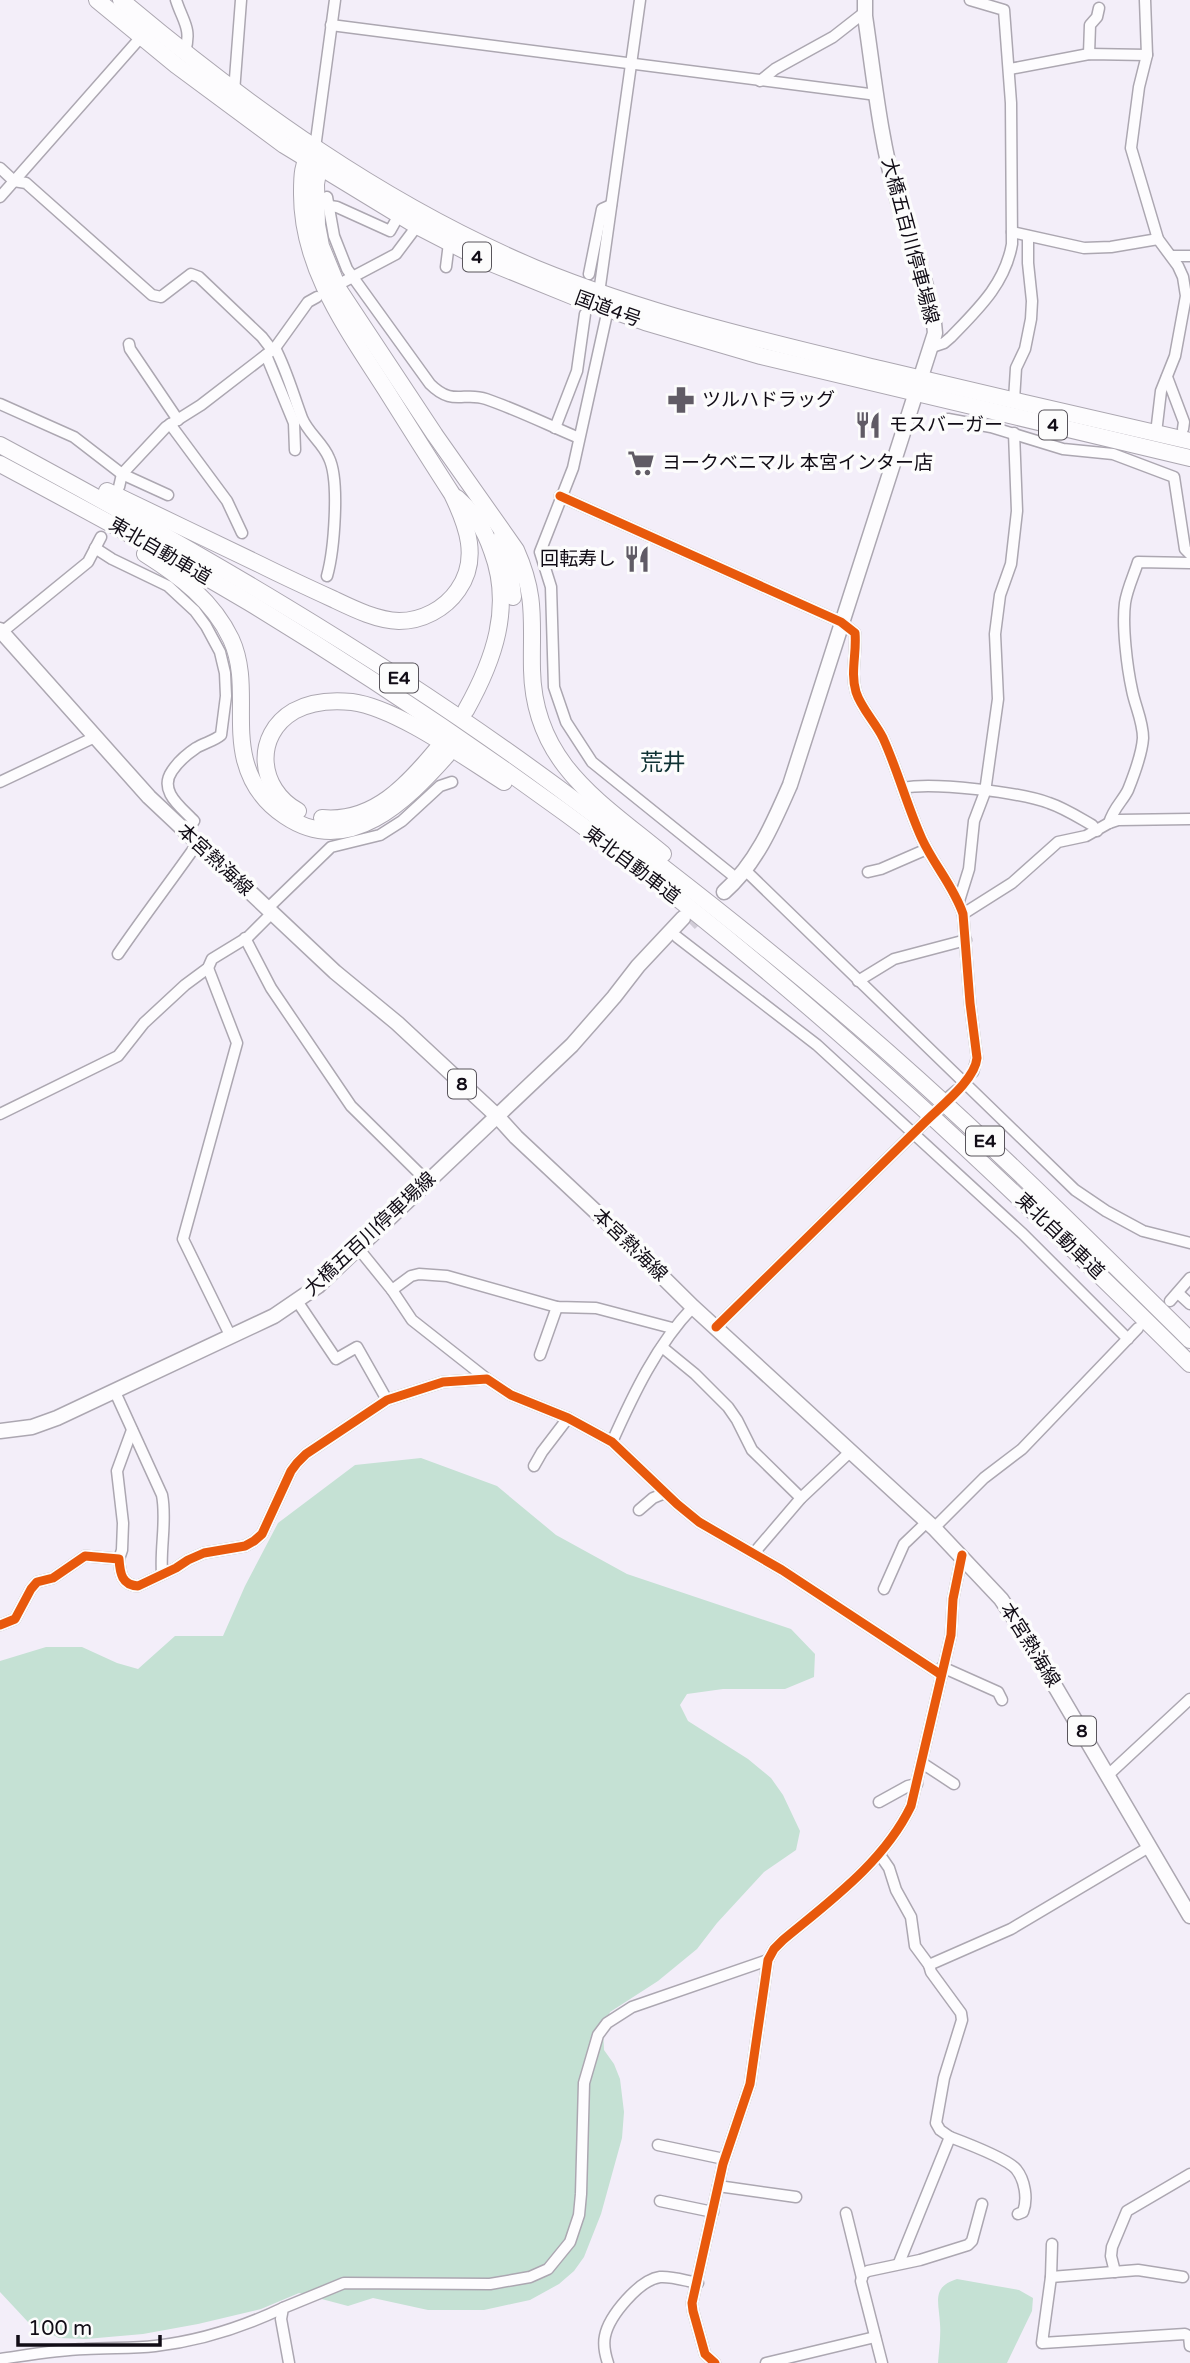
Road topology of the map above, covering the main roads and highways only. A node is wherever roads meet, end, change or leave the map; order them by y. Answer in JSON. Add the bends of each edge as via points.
{"nodes":[{"id":1,"x":97,"y":0,"type":"edge"},
{"id":2,"x":121,"y":0,"type":"edge"},
{"id":3,"x":865,"y":6,"type":"edge"},
{"id":4,"x":313,"y":158,"type":"junction"},
{"id":5,"x":919,"y":385,"type":"junction"},
{"id":6,"x":1187,"y":435,"type":"edge"},
{"id":7,"x":0,"y":443,"type":"edge"},
{"id":8,"x":1190,"y":458,"type":"edge"},
{"id":9,"x":0,"y":464,"type":"edge"},
{"id":10,"x":0,"y":470,"type":"edge"},
{"id":11,"x":452,"y":494,"type":"junction"},
{"id":12,"x":500,"y":527,"type":"junction"},
{"id":13,"x":1,"y":631,"type":"edge"},
{"id":14,"x":619,"y":853,"type":"junction"},
{"id":15,"x":720,"y":889,"type":"tunnel mouth"},
{"id":16,"x":770,"y":953,"type":"junction"},
{"id":17,"x":614,"y":998,"type":"junction"},
{"id":18,"x":497,"y":1116,"type":"junction"},
{"id":19,"x":1190,"y":1340,"type":"edge"},
{"id":20,"x":1190,"y":1364,"type":"edge"},
{"id":21,"x":0,"y":1431,"type":"edge"},
{"id":22,"x":1189,"y":1914,"type":"edge"}],
"edges":[{"from":1,"to":4,"type":"highway","name":"国道4号","number":"4","via":[[230,107]]},
{"from":2,"to":4,"type":"highway","name":"国道4号","number":"4"},
{"from":3,"to":5,"type":"main road","name":"大橋五百川停車場線","via":[[896,196],[932,310],[935,333]]},
{"from":4,"to":5,"type":"highway","name":"国道4号","number":"4","via":[[478,241],[599,293],[694,324]]},
{"from":4,"to":5,"type":"highway","name":"国道4号","number":"4","via":[[449,243],[608,309],[761,356]]},
{"from":4,"to":11,"type":"highway","via":[[302,184],[309,252],[328,296]]},
{"from":4,"to":12,"type":"highway","via":[[317,225],[339,290]]},
{"from":5,"to":6,"type":"highway","name":"国道4号","number":"4","via":[[1014,400],[1156,433]]},
{"from":5,"to":8,"type":"highway","name":"国道4号","number":"4"},
{"from":5,"to":15,"type":"main road","name":"大橋五百川停車場線","via":[[790,785],[763,843],[737,871],[736,882]]},
{"from":7,"to":11,"type":"highway","via":[[305,587],[371,616],[400,621],[441,608],[467,573],[470,546]]},
{"from":7,"to":16,"type":"highway","name":"東北自動車道","number":"E4","via":[[235,576],[417,690],[554,785]]},
{"from":9,"to":14,"type":"highway","name":"東北自動車道","number":"E4","via":[[160,551],[336,657]]},
{"from":10,"to":14,"type":"highway","via":[[149,557],[209,605],[230,638],[240,665],[246,764],[262,794],[288,818],[323,829],[362,825],[405,800],[443,752],[387,800],[362,813],[338,819],[306,815],[287,805],[272,788],[265,765],[268,741],[295,710],[328,701],[370,706],[437,740]]},
{"from":11,"to":12,"type":"highway","via":[[473,511],[488,538],[502,589],[497,639],[470,713],[502,660],[511,623],[512,588]]},
{"from":12,"to":16,"type":"highway","via":[[523,564],[532,598],[534,694],[551,747],[580,785],[692,878]]},
{"from":13,"to":18,"type":"main road","name":"本宮熱海線","number":"8","via":[[197,844]]},
{"from":14,"to":20,"type":"highway","name":"東北自動車道","number":"E4","via":[[906,1091]]},
{"from":16,"to":19,"type":"highway","name":"東北自動車道","number":"E4","via":[[918,1079]]},
{"from":17,"to":17,"type":"main road","name":"大橋五百川停車場線","via":[[638,966],[686,921],[677,937]]},
{"from":17,"to":18,"type":"main road","name":"大橋五百川停車場線"},
{"from":18,"to":21,"type":"main road","name":"大橋五百川停車場線","via":[[318,1286],[274,1316],[57,1418]]},
{"from":18,"to":22,"type":"main road","name":"本宮熱海線","number":"8","via":[[693,1307],[931,1525],[1001,1599]]}]}
